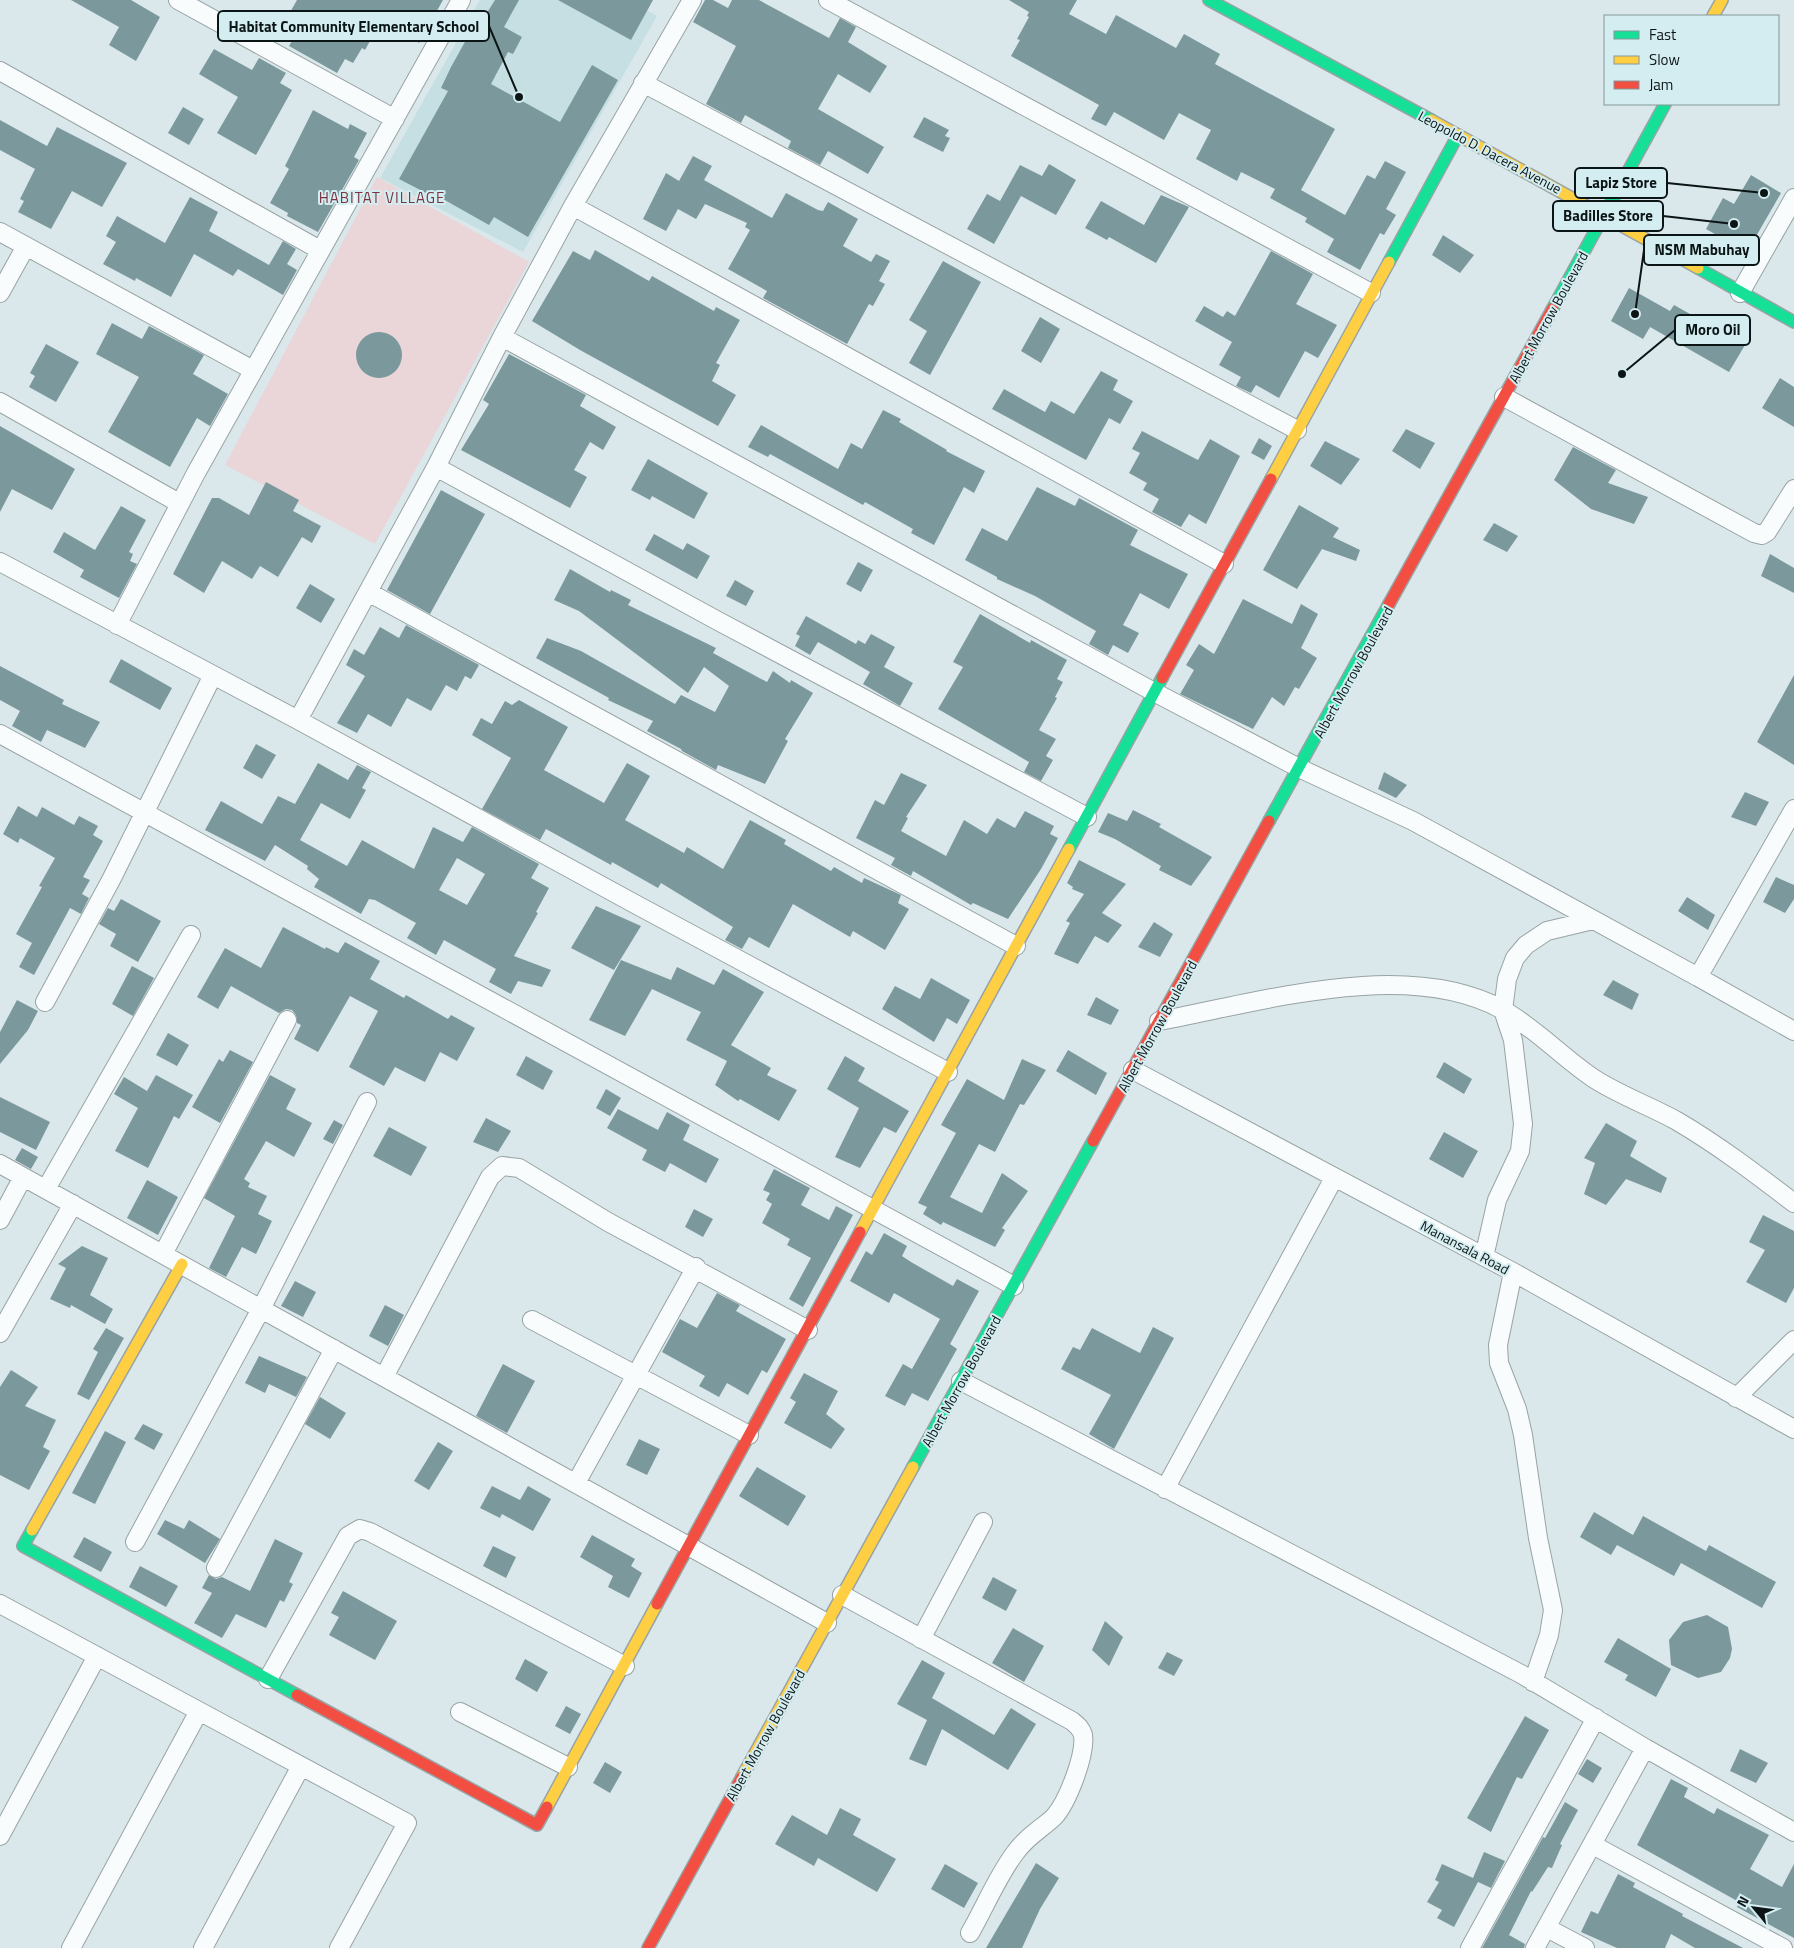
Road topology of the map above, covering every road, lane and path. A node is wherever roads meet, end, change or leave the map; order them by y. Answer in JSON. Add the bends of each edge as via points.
{"nodes":[{"id":1,"x":178,"y":0,"type":"edge"},
{"id":2,"x":461,"y":0,"type":"edge"},
{"id":3,"x":692,"y":0,"type":"edge"},
{"id":4,"x":828,"y":0,"type":"edge"},
{"id":5,"x":1209,"y":0,"type":"edge"},
{"id":6,"x":1722,"y":0,"type":"edge"},
{"id":7,"x":1714,"y":15,"type":"edge"},
{"id":8,"x":0,"y":72,"type":"edge"},
{"id":9,"x":643,"y":83,"type":"junction"},
{"id":10,"x":1664,"y":105,"type":"edge"},
{"id":11,"x":395,"y":119,"type":"junction"},
{"id":12,"x":1458,"y":135,"type":"junction"},
{"id":13,"x":1794,"y":198,"type":"edge"},
{"id":14,"x":573,"y":206,"type":"junction"},
{"id":15,"x":1604,"y":214,"type":"junction"},
{"id":16,"x":0,"y":232,"type":"edge"},
{"id":17,"x":26,"y":246,"type":"junction"},
{"id":18,"x":320,"y":250,"type":"junction"},
{"id":19,"x":0,"y":293,"type":"edge"},
{"id":20,"x":1371,"y":293,"type":"junction"},
{"id":21,"x":1740,"y":293,"type":"junction"},
{"id":22,"x":1794,"y":322,"type":"edge"},
{"id":23,"x":502,"y":337,"type":"junction"},
{"id":24,"x":253,"y":370,"type":"junction"},
{"id":25,"x":1504,"y":397,"type":"junction"},
{"id":26,"x":0,"y":402,"type":"edge"},
{"id":27,"x":1297,"y":430,"type":"junction"},
{"id":28,"x":436,"y":467,"type":"junction"},
{"id":29,"x":1794,"y":490,"type":"edge"},
{"id":30,"x":180,"y":503,"type":"junction"},
{"id":31,"x":0,"y":562,"type":"edge"},
{"id":32,"x":1224,"y":564,"type":"junction"},
{"id":33,"x":368,"y":592,"type":"junction"},
{"id":34,"x":116,"y":625,"type":"junction"},
{"id":35,"x":213,"y":676,"type":"junction"},
{"id":36,"x":1154,"y":692,"type":"junction"},
{"id":37,"x":298,"y":720,"type":"junction"},
{"id":38,"x":0,"y":734,"type":"edge"},
{"id":39,"x":1300,"y":768,"type":"junction"},
{"id":40,"x":1794,"y":809,"type":"edge"},
{"id":41,"x":144,"y":814,"type":"junction"},
{"id":42,"x":1087,"y":817,"type":"junction"},
{"id":43,"x":1593,"y":920,"type":"junction"},
{"id":44,"x":191,"y":935,"type":"dead end"},
{"id":45,"x":1016,"y":946,"type":"junction"},
{"id":46,"x":1698,"y":977,"type":"junction"},
{"id":47,"x":45,"y":1002,"type":"dead end"},
{"id":48,"x":1503,"y":1010,"type":"junction"},
{"id":49,"x":287,"y":1020,"type":"dead end"},
{"id":50,"x":1159,"y":1022,"type":"junction"},
{"id":51,"x":1794,"y":1031,"type":"edge"},
{"id":52,"x":1132,"y":1070,"type":"junction"},
{"id":53,"x":948,"y":1072,"type":"junction"},
{"id":54,"x":367,"y":1102,"type":"dead end"},
{"id":55,"x":0,"y":1164,"type":"edge"},
{"id":56,"x":24,"y":1177,"type":"junction"},
{"id":57,"x":1334,"y":1178,"type":"junction"},
{"id":58,"x":46,"y":1189,"type":"junction"},
{"id":59,"x":1794,"y":1203,"type":"edge"},
{"id":60,"x":72,"y":1204,"type":"junction"},
{"id":61,"x":873,"y":1210,"type":"junction"},
{"id":62,"x":0,"y":1220,"type":"edge"},
{"id":63,"x":163,"y":1254,"type":"junction"},
{"id":64,"x":1484,"y":1257,"type":"junction"},
{"id":65,"x":182,"y":1264,"type":"junction"},
{"id":66,"x":696,"y":1267,"type":"junction"},
{"id":67,"x":1513,"y":1272,"type":"junction"},
{"id":68,"x":1014,"y":1286,"type":"junction"},
{"id":69,"x":261,"y":1309,"type":"junction"},
{"id":70,"x":532,"y":1320,"type":"dead end"},
{"id":71,"x":808,"y":1330,"type":"junction"},
{"id":72,"x":0,"y":1333,"type":"edge"},
{"id":73,"x":1794,"y":1340,"type":"edge"},
{"id":74,"x":334,"y":1349,"type":"junction"},
{"id":75,"x":638,"y":1375,"type":"junction"},
{"id":76,"x":384,"y":1377,"type":"junction"},
{"id":77,"x":961,"y":1380,"type":"junction"},
{"id":78,"x":1736,"y":1398,"type":"junction"},
{"id":79,"x":1794,"y":1429,"type":"edge"},
{"id":80,"x":749,"y":1435,"type":"junction"},
{"id":81,"x":576,"y":1483,"type":"junction"},
{"id":82,"x":1165,"y":1489,"type":"junction"},
{"id":83,"x":983,"y":1522,"type":"dead end"},
{"id":84,"x":135,"y":1542,"type":"dead end"},
{"id":85,"x":689,"y":1546,"type":"junction"},
{"id":86,"x":216,"y":1568,"type":"dead end"},
{"id":87,"x":842,"y":1596,"type":"junction"},
{"id":88,"x":0,"y":1604,"type":"edge"},
{"id":89,"x":827,"y":1623,"type":"junction"},
{"id":90,"x":921,"y":1639,"type":"junction"},
{"id":91,"x":97,"y":1656,"type":"junction"},
{"id":92,"x":625,"y":1666,"type":"junction"},
{"id":93,"x":268,"y":1679,"type":"junction"},
{"id":94,"x":1533,"y":1682,"type":"junction"},
{"id":95,"x":199,"y":1711,"type":"junction"},
{"id":96,"x":460,"y":1712,"type":"dead end"},
{"id":97,"x":1596,"y":1718,"type":"junction"},
{"id":98,"x":1645,"y":1748,"type":"junction"},
{"id":99,"x":301,"y":1766,"type":"junction"},
{"id":100,"x":568,"y":1767,"type":"junction"},
{"id":101,"x":1794,"y":1832,"type":"edge"},
{"id":102,"x":0,"y":1836,"type":"edge"},
{"id":103,"x":1593,"y":1846,"type":"junction"},
{"id":104,"x":1547,"y":1928,"type":"junction"},
{"id":105,"x":970,"y":1933,"type":"dead end"},
{"id":106,"x":71,"y":1948,"type":"edge"},
{"id":107,"x":203,"y":1948,"type":"edge"},
{"id":108,"x":340,"y":1948,"type":"edge"},
{"id":109,"x":648,"y":1948,"type":"edge"},
{"id":110,"x":1470,"y":1948,"type":"edge"},
{"id":111,"x":1535,"y":1948,"type":"edge"},
{"id":112,"x":1585,"y":1948,"type":"edge"},
{"id":113,"x":1783,"y":1948,"type":"edge"}],
"edges":[{"from":1,"to":11,"type":"street"},
{"from":2,"to":11,"type":"street"},
{"from":3,"to":9,"type":"street"},
{"from":4,"to":20,"type":"street"},
{"from":5,"to":12,"type":"main road","name":"Leopoldo D. Dacera Avenue"},
{"from":6,"to":7,"type":"main road"},
{"from":8,"to":18,"type":"street"},
{"from":9,"to":14,"type":"street"},
{"from":9,"to":27,"type":"street"},
{"from":10,"to":15,"type":"main road","name":"Albert Morrow Boulevard"},
{"from":11,"to":18,"type":"street"},
{"from":12,"to":15,"type":"main road","name":"Leopoldo D. Dacera Avenue"},
{"from":12,"to":20,"type":"main road"},
{"from":13,"to":21,"type":"street"},
{"from":14,"to":23,"type":"street"},
{"from":14,"to":32,"type":"street"},
{"from":15,"to":21,"type":"main road","name":"Leopoldo D. Dacera Avenue"},
{"from":15,"to":25,"type":"main road","name":"Albert Morrow Boulevard"},
{"from":16,"to":17,"type":"street"},
{"from":17,"to":19,"type":"street"},
{"from":17,"to":24,"type":"street"},
{"from":18,"to":24,"type":"street"},
{"from":20,"to":27,"type":"main road"},
{"from":21,"to":22,"type":"main road","name":"Leopoldo D. Dacera Avenue"},
{"from":23,"to":28,"type":"street"},
{"from":23,"to":36,"type":"street"},
{"from":24,"to":30,"type":"street"},
{"from":25,"to":29,"type":"street","via":[[1754,533],[1762,535],[1768,532]]},
{"from":25,"to":39,"type":"main road","name":"Albert Morrow Boulevard"},
{"from":26,"to":30,"type":"street"},
{"from":27,"to":32,"type":"main road"},
{"from":28,"to":33,"type":"street"},
{"from":28,"to":42,"type":"street"},
{"from":30,"to":34,"type":"street"},
{"from":31,"to":34,"type":"street"},
{"from":32,"to":36,"type":"main road"},
{"from":33,"to":37,"type":"street"},
{"from":33,"to":45,"type":"street"},
{"from":34,"to":35,"type":"street"},
{"from":35,"to":37,"type":"street"},
{"from":35,"to":41,"type":"street"},
{"from":36,"to":39,"type":"street"},
{"from":36,"to":42,"type":"main road"},
{"from":37,"to":53,"type":"street"},
{"from":38,"to":41,"type":"street"},
{"from":39,"to":43,"type":"street","via":[[1413,821]]},
{"from":39,"to":50,"type":"main road","name":"Albert Morrow Boulevard"},
{"from":40,"to":46,"type":"street"},
{"from":41,"to":47,"type":"street"},
{"from":41,"to":61,"type":"street"},
{"from":42,"to":45,"type":"main road"},
{"from":43,"to":46,"type":"street"},
{"from":43,"to":48,"type":"street","via":[[1547,931],[1526,945],[1515,958],[1507,979]]},
{"from":44,"to":58,"type":"street"},
{"from":45,"to":53,"type":"main road"},
{"from":46,"to":51,"type":"street"},
{"from":48,"to":50,"type":"street","via":[[1463,993],[1399,984],[1314,991]]},
{"from":48,"to":59,"type":"street","via":[[1594,1078],[1713,1142]]},
{"from":48,"to":64,"type":"street","via":[[1513,1040],[1523,1124],[1520,1151],[1497,1200]]},
{"from":49,"to":63,"type":"street"},
{"from":50,"to":52,"type":"main road","name":"Albert Morrow Boulevard"},
{"from":52,"to":57,"type":"street","name":"Manansala Road"},
{"from":52,"to":68,"type":"main road","name":"Albert Morrow Boulevard"},
{"from":53,"to":61,"type":"main road"},
{"from":54,"to":69,"type":"street"},
{"from":55,"to":56,"type":"street"},
{"from":56,"to":58,"type":"street"},
{"from":56,"to":62,"type":"street"},
{"from":57,"to":64,"type":"street","name":"Manansala Road"},
{"from":57,"to":82,"type":"street"},
{"from":58,"to":60,"type":"street"},
{"from":60,"to":63,"type":"street"},
{"from":60,"to":72,"type":"street"},
{"from":61,"to":68,"type":"street"},
{"from":61,"to":71,"type":"main road"},
{"from":63,"to":65,"type":"street"},
{"from":64,"to":67,"type":"street","name":"Manansala Road"},
{"from":65,"to":69,"type":"street"},
{"from":65,"to":93,"type":"main road","via":[[23,1546]]},
{"from":66,"to":71,"type":"street"},
{"from":66,"to":75,"type":"street"},
{"from":66,"to":76,"type":"street","via":[[608,1222],[519,1168],[502,1166],[490,1177]]},
{"from":67,"to":78,"type":"street","name":"Manansala Road"},
{"from":67,"to":94,"type":"street","via":[[1498,1345],[1499,1363],[1517,1409],[1523,1435],[1538,1538],[1553,1610],[1549,1635]]},
{"from":68,"to":77,"type":"main road","name":"Albert Morrow Boulevard"},
{"from":69,"to":74,"type":"street"},
{"from":69,"to":84,"type":"street"},
{"from":70,"to":75,"type":"street"},
{"from":71,"to":80,"type":"main road"},
{"from":73,"to":78,"type":"street"},
{"from":74,"to":76,"type":"street"},
{"from":74,"to":86,"type":"street"},
{"from":75,"to":80,"type":"street"},
{"from":75,"to":81,"type":"street"},
{"from":76,"to":81,"type":"street"},
{"from":77,"to":82,"type":"street"},
{"from":77,"to":87,"type":"main road","name":"Albert Morrow Boulevard"},
{"from":78,"to":79,"type":"street","name":"Manansala Road"},
{"from":80,"to":85,"type":"main road"},
{"from":81,"to":85,"type":"street"},
{"from":82,"to":94,"type":"street"},
{"from":83,"to":90,"type":"street"},
{"from":85,"to":89,"type":"street"},
{"from":85,"to":92,"type":"main road"},
{"from":87,"to":89,"type":"main road","name":"Albert Morrow Boulevard"},
{"from":87,"to":90,"type":"street"},
{"from":88,"to":91,"type":"street"},
{"from":89,"to":109,"type":"main road","name":"Albert Morrow Boulevard"},
{"from":90,"to":105,"type":"street","via":[[1072,1721],[1082,1734],[1081,1757],[1062,1806],[1013,1855]]},
{"from":91,"to":95,"type":"street"},
{"from":91,"to":102,"type":"street"},
{"from":92,"to":93,"type":"street","via":[[360,1529],[348,1536]]},
{"from":92,"to":100,"type":"main road"},
{"from":93,"to":100,"type":"main road","via":[[536,1825]]},
{"from":94,"to":97,"type":"street"},
{"from":95,"to":99,"type":"street"},
{"from":95,"to":106,"type":"street"},
{"from":96,"to":100,"type":"street"},
{"from":97,"to":98,"type":"street"},
{"from":97,"to":110,"type":"street"},
{"from":98,"to":101,"type":"street"},
{"from":98,"to":103,"type":"street"},
{"from":99,"to":107,"type":"street"},
{"from":99,"to":108,"type":"street","via":[[407,1823]]},
{"from":103,"to":104,"type":"street"},
{"from":103,"to":113,"type":"street"},
{"from":104,"to":111,"type":"street"},
{"from":104,"to":112,"type":"street"}]}
